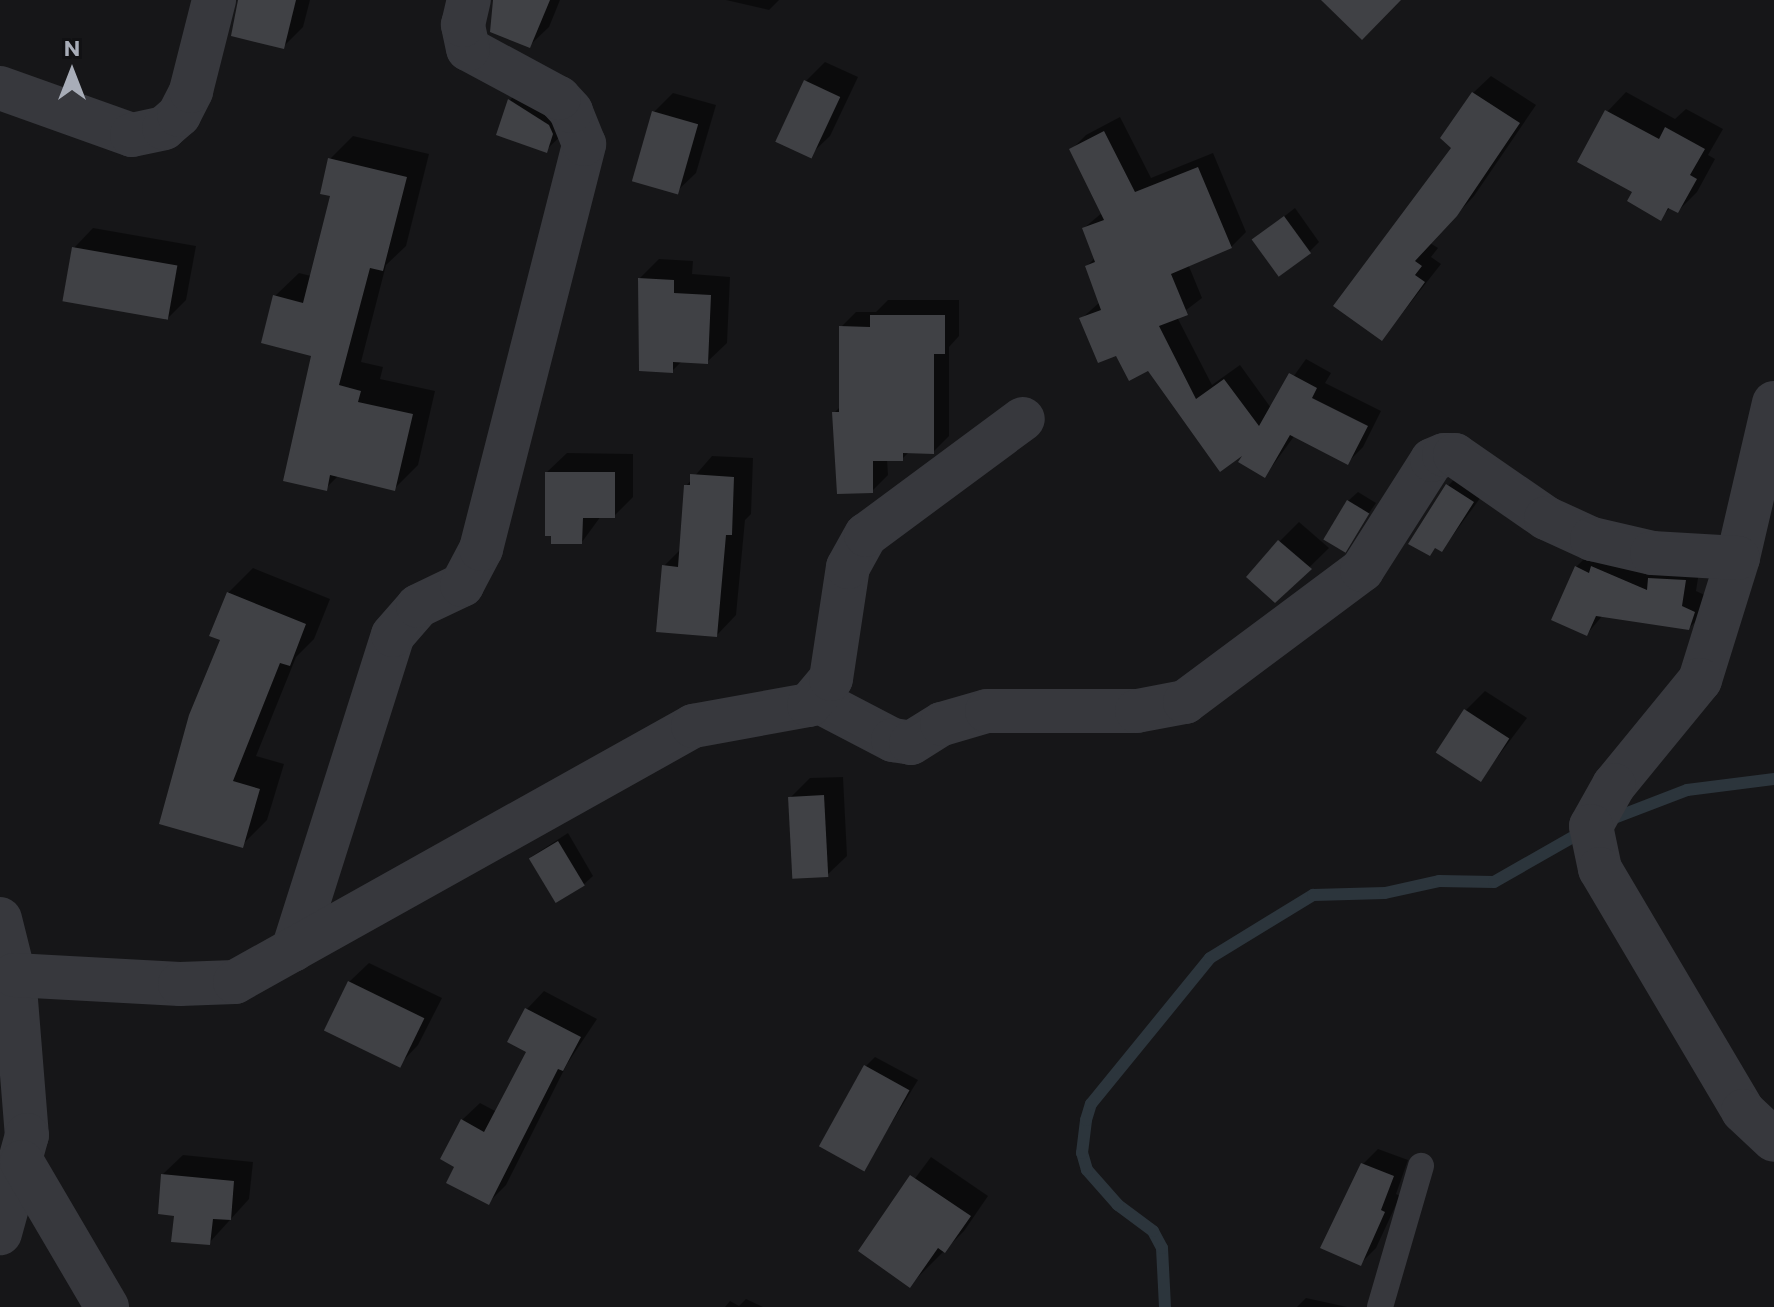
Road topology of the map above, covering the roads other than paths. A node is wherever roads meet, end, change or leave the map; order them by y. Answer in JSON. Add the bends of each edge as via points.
{"nodes":[{"id":1,"x":214,"y":0,"type":"edge"},
{"id":2,"x":469,"y":0,"type":"edge"},
{"id":3,"x":0,"y":88,"type":"edge"},
{"id":4,"x":1774,"y":403,"type":"edge"},
{"id":5,"x":1023,"y":419,"type":"dead end"},
{"id":6,"x":1738,"y":558,"type":"junction"},
{"id":7,"x":816,"y":700,"type":"junction"},
{"id":8,"x":0,"y":919,"type":"edge"},
{"id":9,"x":293,"y":950,"type":"junction"},
{"id":10,"x":14,"y":975,"type":"junction"},
{"id":11,"x":1774,"y":1140,"type":"edge"},
{"id":12,"x":22,"y":1162,"type":"junction"},
{"id":13,"x":1421,"y":1166,"type":"dead end"},
{"id":14,"x":0,"y":1233,"type":"edge"},
{"id":15,"x":107,"y":1307,"type":"edge"},
{"id":16,"x":1380,"y":1307,"type":"edge"}],
"edges":[{"from":1,"to":3,"type":"street","via":[[191,91],[179,115],[164,128],[132,135]]},
{"from":2,"to":9,"type":"street","via":[[463,25],[468,49],[559,98],[576,120],[584,144],[481,549],[462,585],[418,606],[393,635]]},
{"from":4,"to":6,"type":"street"},
{"from":5,"to":7,"type":"street","via":[[860,543],[848,567],[831,679]]},
{"from":6,"to":7,"type":"street","via":[[1652,553],[1592,539],[1546,518],[1455,455],[1444,455],[1432,460],[1362,570],[1185,702],[1137,711],[987,711],[942,724],[911,743],[893,740]]},
{"from":6,"to":11,"type":"street","via":[[1700,680],[1614,785],[1591,826],[1600,869],[1743,1111]]},
{"from":7,"to":9,"type":"street","via":[[781,714],[693,726]]},
{"from":8,"to":10,"type":"street"},
{"from":9,"to":10,"type":"street","via":[[235,982],[207,985]]},
{"from":10,"to":12,"type":"street","via":[[27,1135]]},
{"from":12,"to":14,"type":"street"},
{"from":12,"to":15,"type":"street"},
{"from":13,"to":16,"type":"lane"}]}
